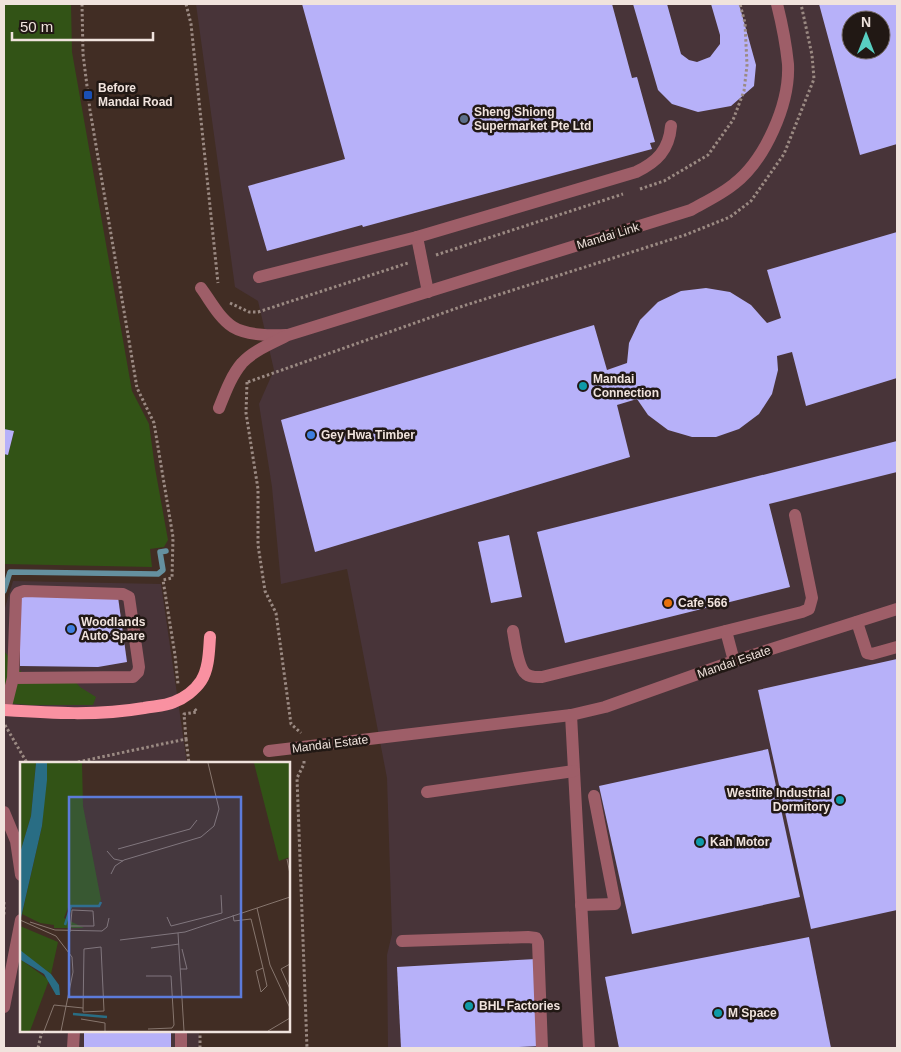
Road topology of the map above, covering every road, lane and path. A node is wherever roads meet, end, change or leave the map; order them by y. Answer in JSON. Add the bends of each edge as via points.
{"nodes":[{"id":1,"x":82,"y":4,"type":"edge"},
{"id":2,"x":186,"y":4,"type":"edge"},
{"id":3,"x":777,"y":4,"type":"edge"},
{"id":4,"x":671,"y":126,"type":"dead end"},
{"id":5,"x":417,"y":237,"type":"junction"},
{"id":6,"x":259,"y":277,"type":"dead end"},
{"id":7,"x":201,"y":288,"type":"dead end"},
{"id":8,"x":219,"y":289,"type":"dead end"},
{"id":9,"x":428,"y":292,"type":"junction"},
{"id":10,"x":228,"y":302,"type":"dead end"},
{"id":11,"x":236,"y":305,"type":"dead end"},
{"id":12,"x":288,"y":335,"type":"junction"},
{"id":13,"x":248,"y":382,"type":"dead end"},
{"id":14,"x":218,"y":408,"type":"dead end"},
{"id":15,"x":795,"y":515,"type":"dead end"},
{"id":16,"x":897,"y":609,"type":"edge"},
{"id":17,"x":857,"y":622,"type":"junction"},
{"id":18,"x":513,"y":631,"type":"dead end"},
{"id":19,"x":726,"y":631,"type":"junction"},
{"id":20,"x":210,"y":637,"type":"dead end"},
{"id":21,"x":897,"y":647,"type":"edge"},
{"id":22,"x":734,"y":661,"type":"junction"},
{"id":23,"x":13,"y":678,"type":"junction"},
{"id":24,"x":187,"y":695,"type":"junction"},
{"id":25,"x":4,"y":710,"type":"edge"},
{"id":26,"x":570,"y":715,"type":"junction"},
{"id":27,"x":186,"y":739,"type":"junction"},
{"id":28,"x":304,"y":747,"type":"junction"},
{"id":29,"x":269,"y":751,"type":"dead end"},
{"id":30,"x":26,"y":762,"type":"edge"},
{"id":31,"x":78,"y":762,"type":"edge"},
{"id":32,"x":189,"y":762,"type":"edge"},
{"id":33,"x":574,"y":771,"type":"junction"},
{"id":34,"x":427,"y":792,"type":"dead end"},
{"id":35,"x":594,"y":796,"type":"dead end"},
{"id":36,"x":4,"y":812,"type":"edge"},
{"id":37,"x":20,"y":868,"type":"edge"},
{"id":38,"x":4,"y":902,"type":"edge"},
{"id":39,"x":581,"y":905,"type":"junction"},
{"id":40,"x":4,"y":916,"type":"edge"},
{"id":41,"x":20,"y":925,"type":"edge"},
{"id":42,"x":402,"y":941,"type":"dead end"},
{"id":43,"x":4,"y":1007,"type":"edge"},
{"id":44,"x":42,"y":1032,"type":"edge"},
{"id":45,"x":74,"y":1032,"type":"edge"},
{"id":46,"x":181,"y":1032,"type":"edge"},
{"id":47,"x":200,"y":1032,"type":"edge"},
{"id":48,"x":38,"y":1048,"type":"edge"},
{"id":49,"x":73,"y":1048,"type":"edge"},
{"id":50,"x":181,"y":1048,"type":"edge"},
{"id":51,"x":200,"y":1048,"type":"edge"},
{"id":52,"x":307,"y":1048,"type":"edge"},
{"id":53,"x":542,"y":1048,"type":"edge"},
{"id":54,"x":589,"y":1048,"type":"edge"}],
"edges":[{"from":1,"to":24,"type":"path","via":[[83,54],[90,110],[137,388],[154,423],[173,537],[172,578],[163,580],[178,683]]},
{"from":2,"to":8,"type":"path","via":[[191,24]]},
{"from":3,"to":9,"type":"street","name":"Mandai Link","via":[[784,29],[788,66],[784,98],[777,122],[760,155],[734,184],[691,210]]},
{"from":4,"to":5,"type":"street","via":[[670,139],[662,153],[651,165],[636,172]]},
{"from":5,"to":6,"type":"street"},
{"from":5,"to":9,"type":"street"},
{"from":7,"to":12,"type":"street","name":"Mandai Link","via":[[234,328],[258,334]]},
{"from":9,"to":12,"type":"street","name":"Mandai Link"},
{"from":10,"to":11,"type":"path"},
{"from":12,"to":14,"type":"street","name":"Mandai Link","via":[[241,364]]},
{"from":13,"to":28,"type":"path","via":[[246,413],[258,489],[258,545],[265,591],[276,613],[290,724],[301,731]]},
{"from":15,"to":19,"type":"street","via":[[812,598],[809,609]]},
{"from":16,"to":17,"type":"street","name":"Mandai Estate"},
{"from":17,"to":21,"type":"street","via":[[866,653]]},
{"from":17,"to":22,"type":"street","name":"Mandai Estate"},
{"from":18,"to":19,"type":"street","via":[[521,666],[528,675],[542,677]]},
{"from":19,"to":22,"type":"street"},
{"from":20,"to":24,"type":"main road","via":[[204,675]]},
{"from":22,"to":26,"type":"street","name":"Mandai Estate","via":[[637,697]]},
{"from":23,"to":23,"type":"street","via":[[133,677],[139,667],[130,599],[123,594],[18,593]]},
{"from":23,"to":25,"type":"street"},
{"from":24,"to":25,"type":"main road","via":[[173,702],[126,711],[71,714]]},
{"from":24,"to":27,"type":"path","via":[[197,712],[184,714]]},
{"from":25,"to":30,"type":"path","via":[[4,723]]},
{"from":26,"to":28,"type":"street","name":"Mandai Estate"},
{"from":26,"to":33,"type":"street"},
{"from":27,"to":31,"type":"path"},
{"from":27,"to":32,"type":"path"},
{"from":28,"to":29,"type":"street","name":"Mandai Estate"},
{"from":28,"to":52,"type":"path","via":[[304,764],[296,778]]},
{"from":33,"to":34,"type":"street"},
{"from":33,"to":39,"type":"street"},
{"from":35,"to":39,"type":"street","via":[[616,904]]},
{"from":36,"to":37,"type":"street","via":[[16,841]]},
{"from":38,"to":40,"type":"path"},
{"from":39,"to":54,"type":"street"},
{"from":41,"to":43,"type":"street"},
{"from":42,"to":53,"type":"street","via":[[536,938]]},
{"from":44,"to":48,"type":"path"},
{"from":45,"to":49,"type":"street"},
{"from":46,"to":50,"type":"street"},
{"from":47,"to":51,"type":"path"}]}
